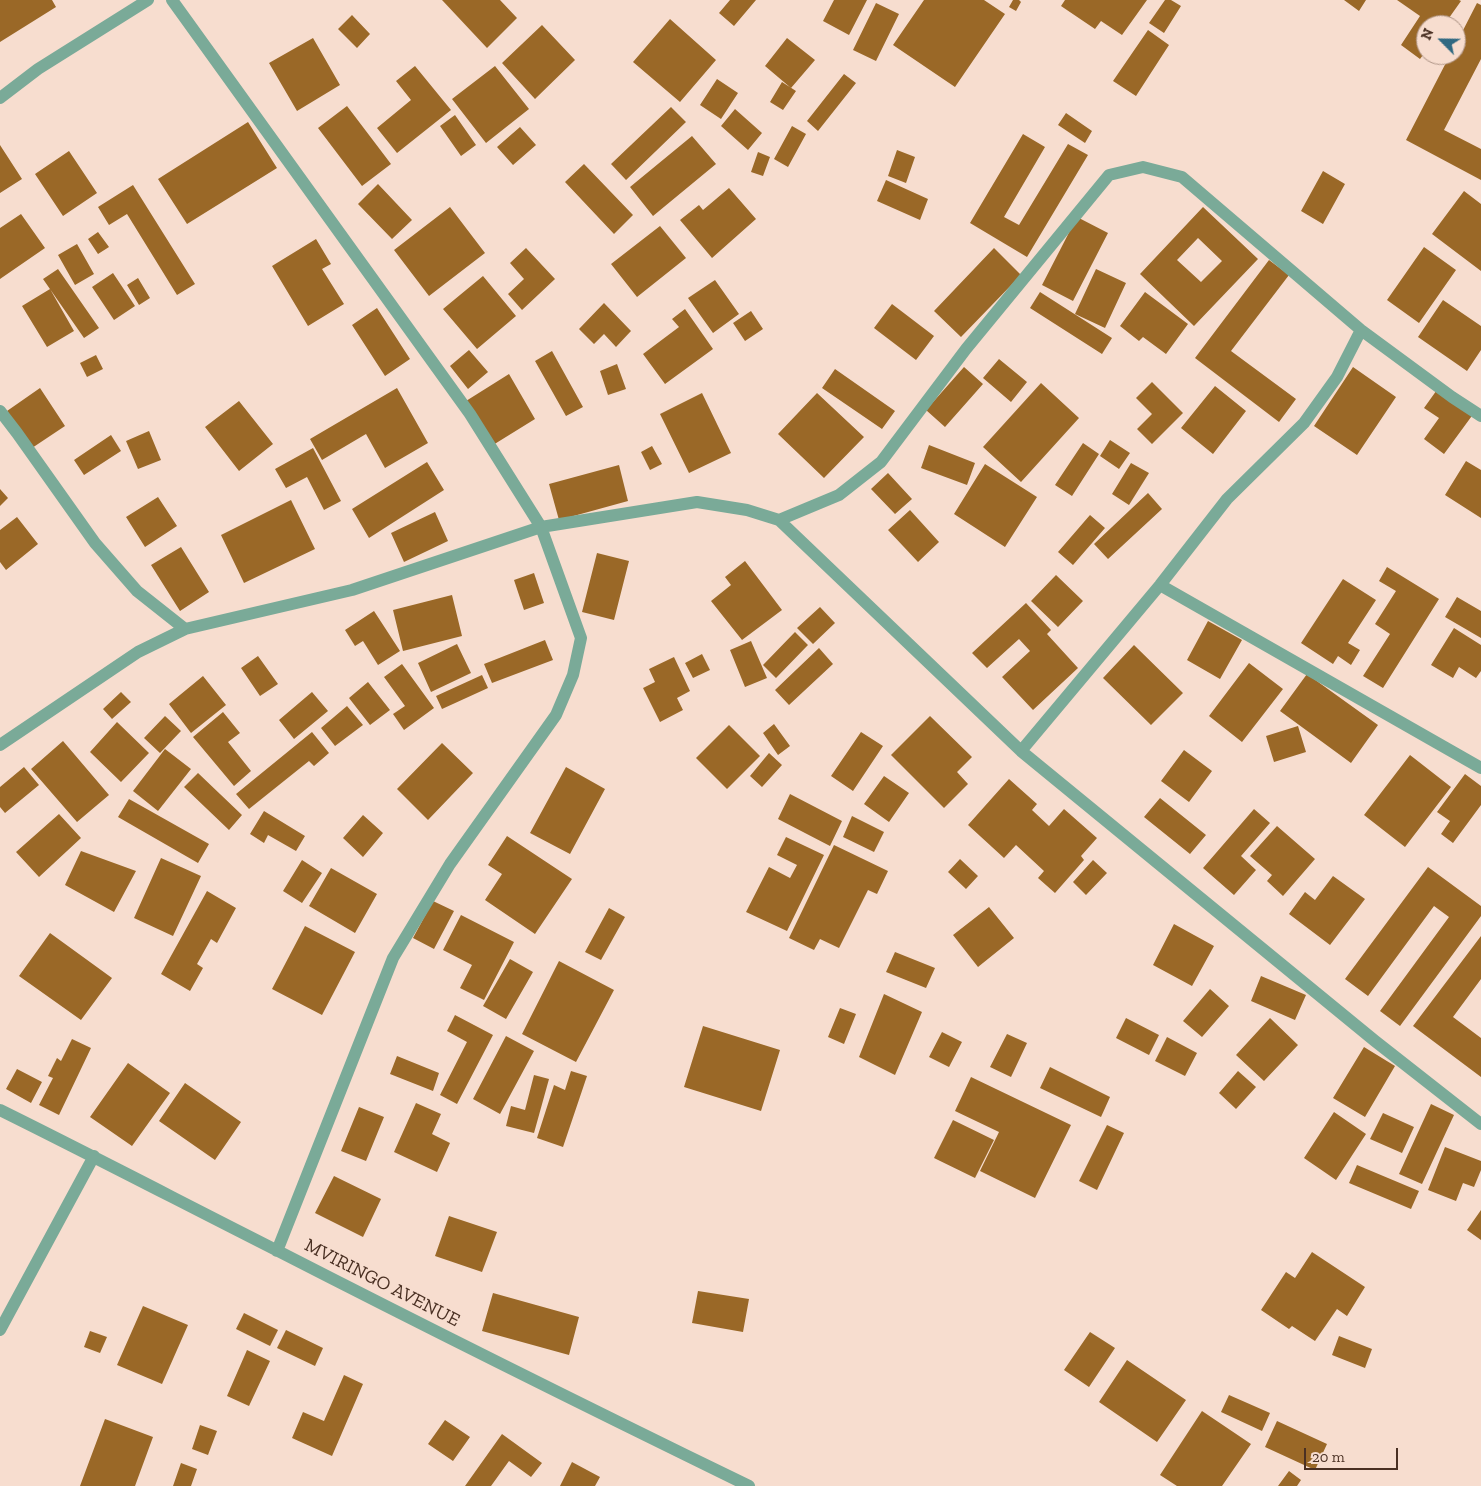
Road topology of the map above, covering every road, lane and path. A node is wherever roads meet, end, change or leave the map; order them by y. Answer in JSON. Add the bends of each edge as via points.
{"nodes":[{"id":1,"x":148,"y":0,"type":"edge"},
{"id":2,"x":172,"y":0,"type":"edge"},
{"id":3,"x":0,"y":98,"type":"edge"},
{"id":4,"x":1361,"y":330,"type":"junction"},
{"id":5,"x":0,"y":411,"type":"edge"},
{"id":6,"x":1481,"y":416,"type":"edge"},
{"id":7,"x":778,"y":520,"type":"junction"},
{"id":8,"x":541,"y":528,"type":"junction"},
{"id":9,"x":1160,"y":585,"type":"junction"},
{"id":10,"x":185,"y":629,"type":"junction"},
{"id":11,"x":0,"y":746,"type":"edge"},
{"id":12,"x":1021,"y":751,"type":"junction"},
{"id":13,"x":1481,"y":768,"type":"edge"},
{"id":14,"x":0,"y":1110,"type":"edge"},
{"id":15,"x":1481,"y":1124,"type":"edge"},
{"id":16,"x":94,"y":1156,"type":"junction"},
{"id":17,"x":277,"y":1251,"type":"junction"},
{"id":18,"x":0,"y":1330,"type":"edge"},
{"id":19,"x":749,"y":1486,"type":"edge"}],
"edges":[{"from":1,"to":3,"type":"street","via":[[38,69]]},
{"from":2,"to":8,"type":"street","via":[[470,414]]},
{"from":4,"to":6,"type":"street"},
{"from":4,"to":7,"type":"street","via":[[1182,177],[1143,167],[1109,175],[966,349],[881,462],[839,496]]},
{"from":4,"to":9,"type":"street","via":[[1337,377],[1304,423],[1228,499]]},
{"from":5,"to":10,"type":"street","via":[[95,543],[137,591]]},
{"from":7,"to":8,"type":"street","via":[[748,510],[697,502]]},
{"from":7,"to":12,"type":"street"},
{"from":8,"to":10,"type":"street","via":[[352,590]]},
{"from":8,"to":17,"type":"street","via":[[581,638],[574,675],[556,715],[450,864],[393,958]]},
{"from":9,"to":12,"type":"street"},
{"from":9,"to":13,"type":"street"},
{"from":10,"to":11,"type":"street","via":[[138,652]]},
{"from":12,"to":15,"type":"street","via":[[1367,1035]]},
{"from":14,"to":16,"type":"street","name":"MVIRINGO AVENUE"},
{"from":16,"to":17,"type":"street","name":"MVIRINGO AVENUE"},
{"from":16,"to":18,"type":"street"},
{"from":17,"to":19,"type":"street","name":"MVIRINGO AVENUE"}]}
